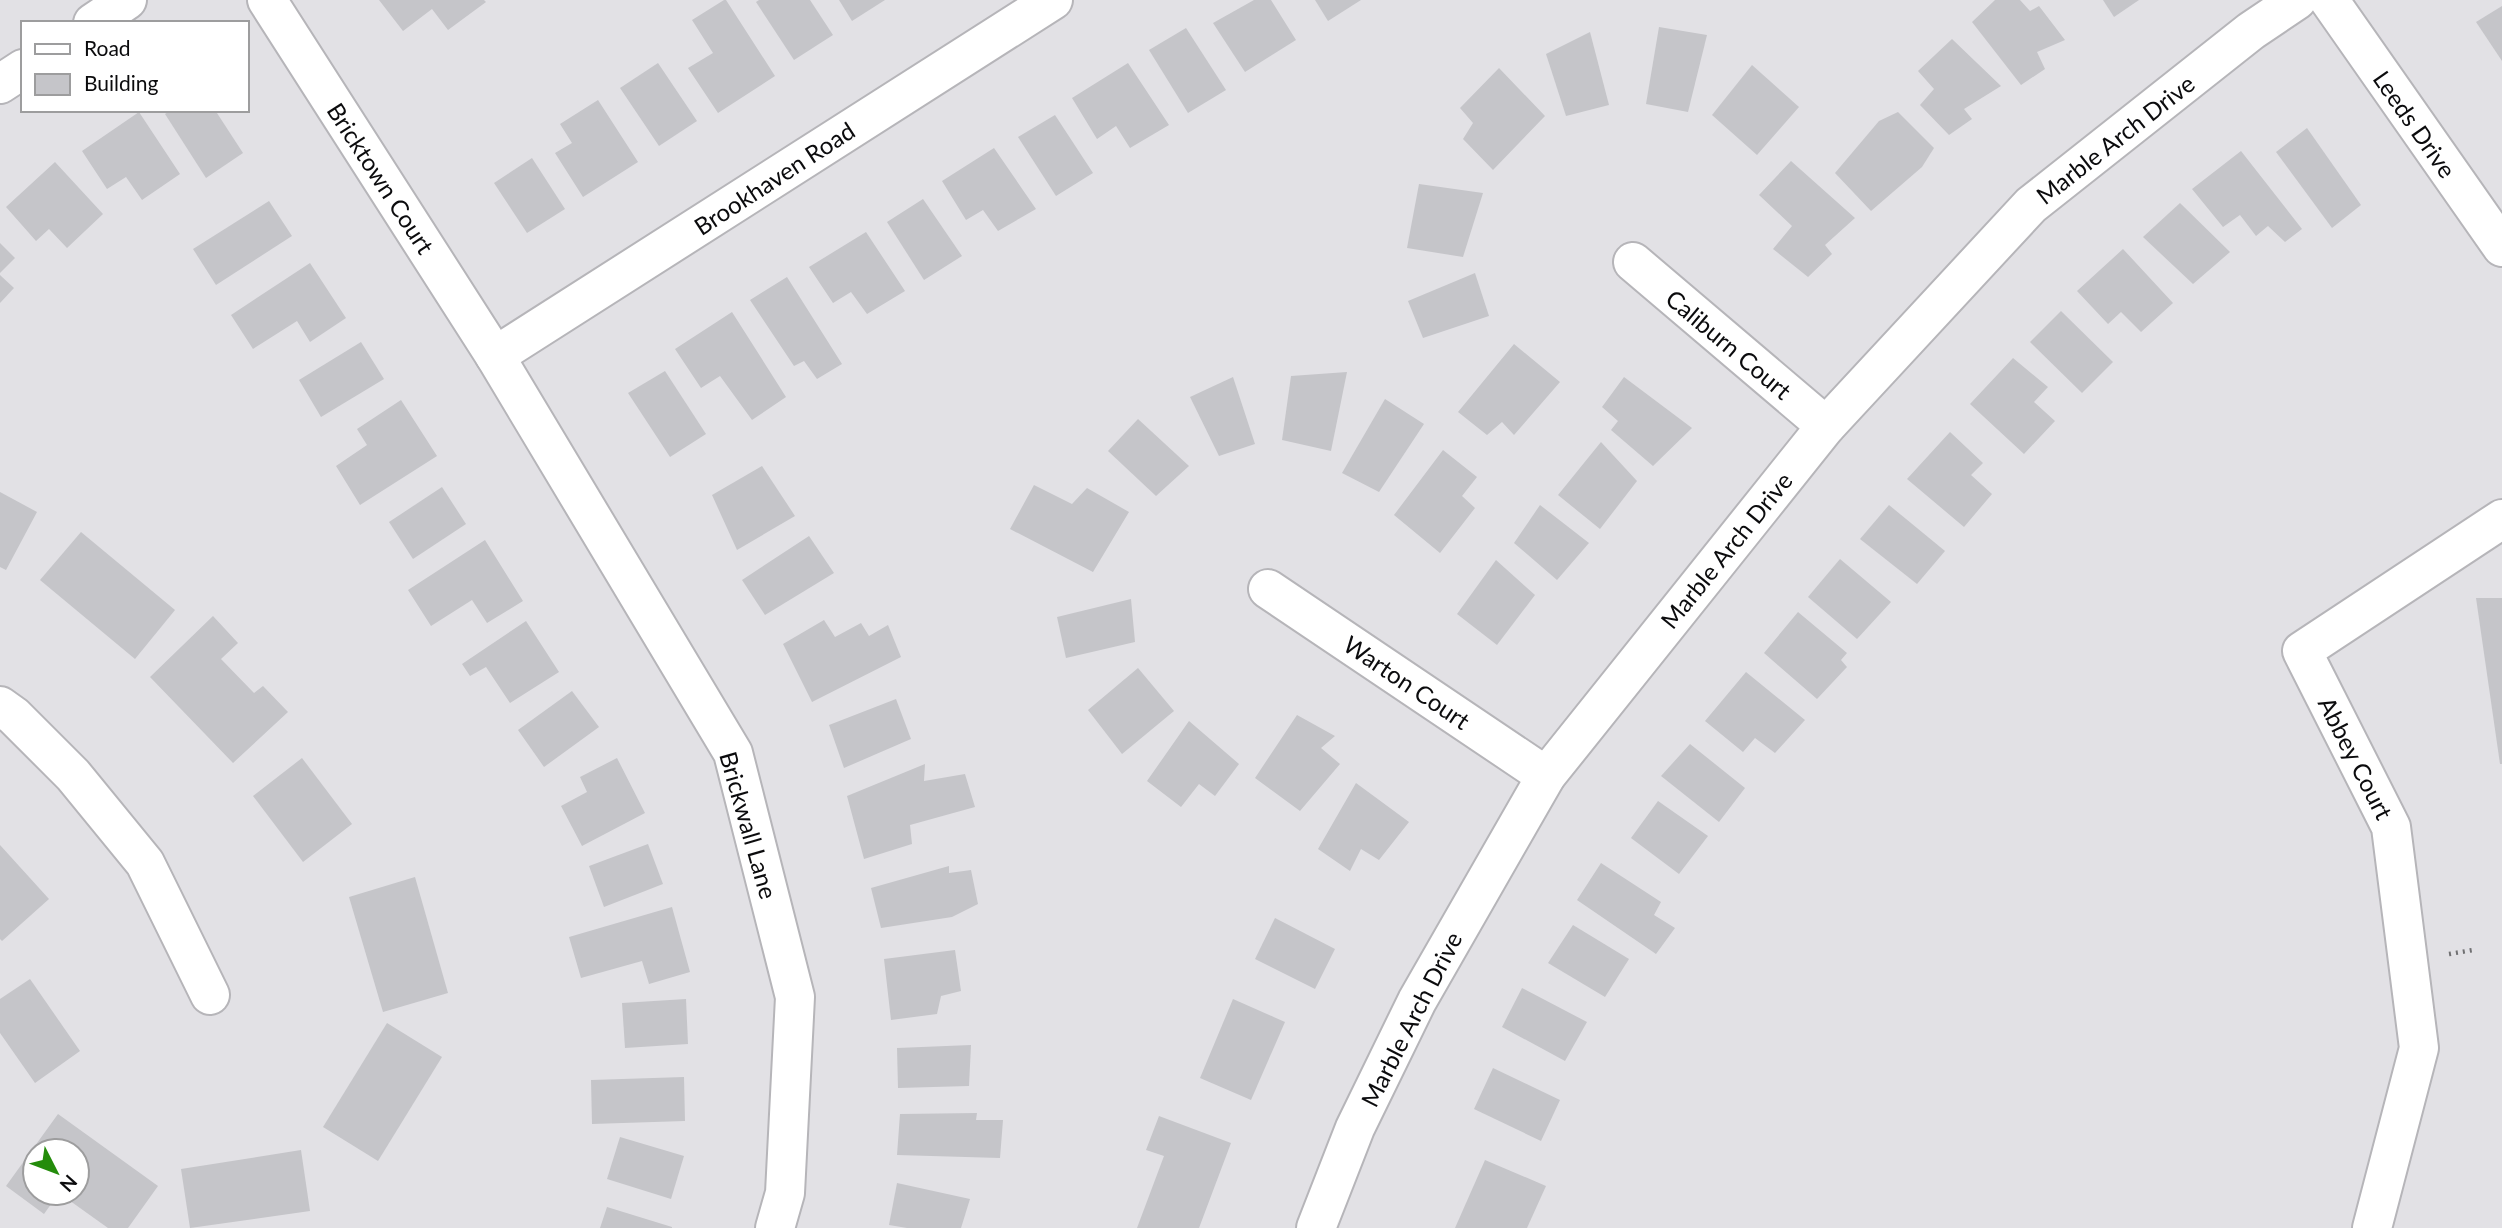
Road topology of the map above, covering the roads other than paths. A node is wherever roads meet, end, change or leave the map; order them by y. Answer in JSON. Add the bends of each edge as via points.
{"nodes":[{"id":1,"x":128,"y":0,"type":"edge"},
{"id":2,"x":267,"y":0,"type":"edge"},
{"id":3,"x":1053,"y":0,"type":"edge"},
{"id":4,"x":2297,"y":0,"type":"edge"},
{"id":5,"x":2329,"y":0,"type":"edge"},
{"id":6,"x":96,"y":21,"type":"edge"},
{"id":7,"x":21,"y":70,"type":"edge"},
{"id":8,"x":0,"y":83,"type":"edge"},
{"id":9,"x":2502,"y":247,"type":"edge"},
{"id":10,"x":1633,"y":262,"type":"dead end"},
{"id":11,"x":495,"y":356,"type":"junction"},
{"id":12,"x":1826,"y":426,"type":"junction"},
{"id":13,"x":2502,"y":519,"type":"edge"},
{"id":14,"x":1268,"y":589,"type":"dead end"},
{"id":15,"x":0,"y":706,"type":"edge"},
{"id":16,"x":1546,"y":776,"type":"junction"},
{"id":17,"x":210,"y":995,"type":"dead end"},
{"id":18,"x":775,"y":1228,"type":"edge"},
{"id":19,"x":1316,"y":1228,"type":"edge"},
{"id":20,"x":2372,"y":1228,"type":"edge"}],
"edges":[{"from":1,"to":6,"type":"street"},
{"from":2,"to":11,"type":"street","name":"Bricktown Court"},
{"from":3,"to":11,"type":"street","name":"Brookhaven Road"},
{"from":4,"to":12,"type":"street","name":"Marble Arch Drive","via":[[2031,205]]},
{"from":5,"to":9,"type":"street","name":"Leeds Drive"},
{"from":7,"to":8,"type":"street"},
{"from":10,"to":12,"type":"street","name":"Caliburn Court"},
{"from":11,"to":18,"type":"street","name":"Brickwall Lane","via":[[733,752],[795,997],[785,1193]]},
{"from":12,"to":16,"type":"street","name":"Marble Arch Drive"},
{"from":13,"to":20,"type":"street","name":"Abbey Court","via":[[2302,651],[2391,827],[2419,1048]]},
{"from":14,"to":16,"type":"street","name":"Warton Court"},
{"from":15,"to":17,"type":"street","via":[[73,775],[145,863]]},
{"from":16,"to":19,"type":"street","name":"Marble Arch Drive","via":[[1417,1001],[1355,1128]]}]}
